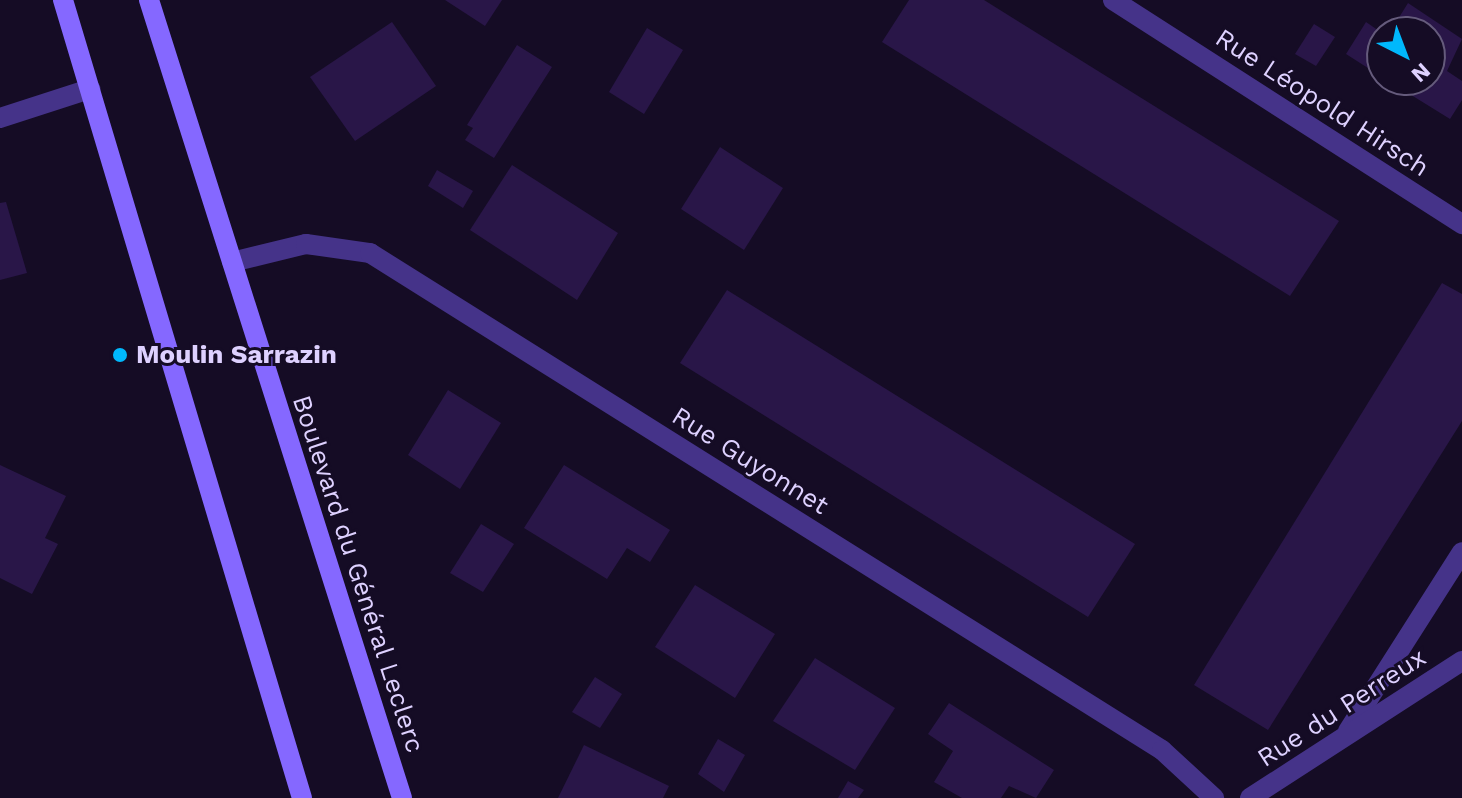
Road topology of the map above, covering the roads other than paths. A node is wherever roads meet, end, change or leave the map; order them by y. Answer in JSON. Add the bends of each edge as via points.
{"nodes":[{"id":1,"x":63,"y":0,"type":"edge"},
{"id":2,"x":149,"y":0,"type":"edge"},
{"id":3,"x":1113,"y":0,"type":"edge"},
{"id":4,"x":90,"y":89,"type":"junction"},
{"id":5,"x":0,"y":118,"type":"edge"},
{"id":6,"x":1462,"y":224,"type":"edge"},
{"id":7,"x":232,"y":262,"type":"junction"},
{"id":8,"x":1462,"y":552,"type":"edge"},
{"id":9,"x":1462,"y":661,"type":"edge"},
{"id":10,"x":1345,"y":736,"type":"junction"},
{"id":11,"x":302,"y":798,"type":"edge"},
{"id":12,"x":402,"y":798,"type":"edge"},
{"id":13,"x":1214,"y":798,"type":"edge"},
{"id":14,"x":1250,"y":798,"type":"edge"}],
"edges":[{"from":1,"to":4,"type":"street"},
{"from":2,"to":7,"type":"street","name":"Boulevard du Général Leclerc"},
{"from":3,"to":6,"type":"street","name":"Rue Léopold Hirsch"},
{"from":4,"to":5,"type":"street"},
{"from":4,"to":11,"type":"street"},
{"from":7,"to":12,"type":"street","name":"Boulevard du Général Leclerc"},
{"from":7,"to":13,"type":"street","name":"Rue Guyonnet","via":[[306,244],[370,253],[1162,750]]},
{"from":8,"to":10,"type":"street"},
{"from":9,"to":10,"type":"street","name":"Rue du Perreux"},
{"from":10,"to":14,"type":"street","name":"Rue du Perreux"}]}
